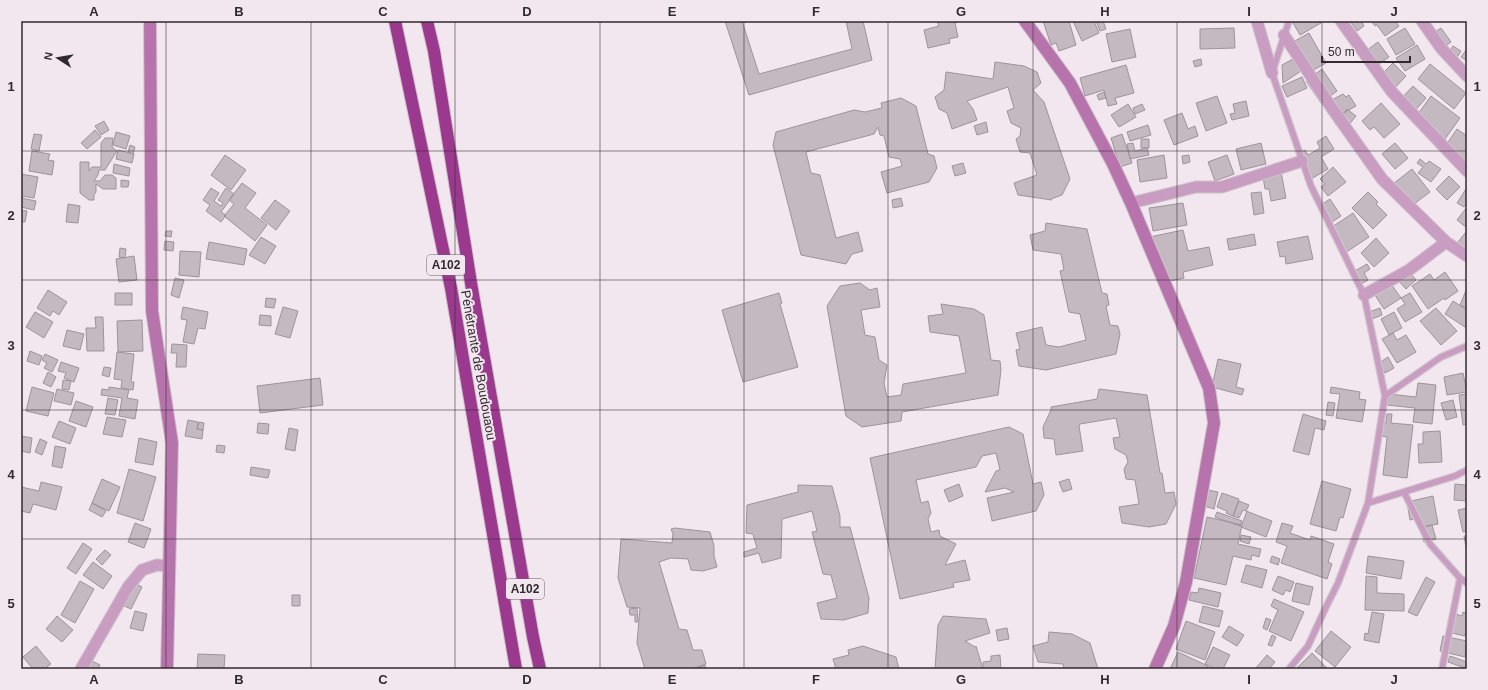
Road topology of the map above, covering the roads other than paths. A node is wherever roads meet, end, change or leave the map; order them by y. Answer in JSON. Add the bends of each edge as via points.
{"nodes":[{"id":1,"x":150,"y":21,"type":"edge"},
{"id":2,"x":388,"y":21,"type":"edge"},
{"id":3,"x":396,"y":21,"type":"edge"},
{"id":4,"x":427,"y":21,"type":"edge"},
{"id":5,"x":1025,"y":21,"type":"edge"},
{"id":6,"x":1257,"y":21,"type":"edge"},
{"id":7,"x":1289,"y":21,"type":"edge"},
{"id":8,"x":1341,"y":21,"type":"edge"},
{"id":9,"x":1422,"y":21,"type":"edge"},
{"id":10,"x":1284,"y":35,"type":"junction"},
{"id":11,"x":403,"y":59,"type":"junction"},
{"id":12,"x":1272,"y":73,"type":"junction"},
{"id":13,"x":1467,"y":76,"type":"edge"},
{"id":14,"x":1302,"y":161,"type":"junction"},
{"id":15,"x":1467,"y":171,"type":"edge"},
{"id":16,"x":1131,"y":203,"type":"junction"},
{"id":17,"x":1446,"y":242,"type":"junction"},
{"id":18,"x":1467,"y":256,"type":"edge"},
{"id":19,"x":1364,"y":296,"type":"junction"},
{"id":20,"x":1467,"y":346,"type":"edge"},
{"id":21,"x":1385,"y":396,"type":"junction"},
{"id":22,"x":1467,"y":470,"type":"edge"},
{"id":23,"x":1404,"y":492,"type":"junction"},
{"id":24,"x":1368,"y":503,"type":"junction"},
{"id":25,"x":168,"y":566,"type":"junction"},
{"id":26,"x":1460,"y":578,"type":"junction"},
{"id":27,"x":1467,"y":583,"type":"edge"},
{"id":28,"x":81,"y":669,"type":"edge"},
{"id":29,"x":167,"y":669,"type":"edge"},
{"id":30,"x":516,"y":669,"type":"edge"},
{"id":31,"x":540,"y":669,"type":"edge"},
{"id":32,"x":1156,"y":669,"type":"edge"},
{"id":33,"x":1289,"y":669,"type":"edge"},
{"id":34,"x":1442,"y":669,"type":"edge"}],
"edges":[{"from":1,"to":25,"type":"street","via":[[152,311],[172,443]]},
{"from":2,"to":11,"type":"highway"},
{"from":3,"to":11,"type":"highway","name":"Pénétrante de Boudouaou","number":"A102"},
{"from":4,"to":31,"type":"highway","name":"Pénétrante de Boudouaou","number":"A102"},
{"from":5,"to":16,"type":"street","via":[[1070,83]]},
{"from":6,"to":12,"type":"street"},
{"from":7,"to":10,"type":"lane"},
{"from":8,"to":15,"type":"street","via":[[1392,92]]},
{"from":9,"to":13,"type":"street","via":[[1441,48]]},
{"from":10,"to":12,"type":"lane"},
{"from":10,"to":17,"type":"street","via":[[1382,179]]},
{"from":11,"to":30,"type":"highway","name":"Pénétrante de Boudouaou","number":"A102","via":[[451,288]]},
{"from":12,"to":14,"type":"lane"},
{"from":14,"to":16,"type":"street","via":[[1222,187],[1196,187]]},
{"from":14,"to":19,"type":"lane","via":[[1311,186]]},
{"from":16,"to":32,"type":"street","via":[[1209,388],[1214,423],[1186,582],[1174,626]]},
{"from":17,"to":18,"type":"street"},
{"from":17,"to":19,"type":"street","via":[[1409,270]]},
{"from":19,"to":21,"type":"lane"},
{"from":20,"to":21,"type":"lane","via":[[1441,357]]},
{"from":21,"to":24,"type":"lane"},
{"from":22,"to":23,"type":"lane"},
{"from":23,"to":24,"type":"lane"},
{"from":23,"to":26,"type":"lane","via":[[1430,544]]},
{"from":24,"to":33,"type":"lane","via":[[1338,583],[1308,646]]},
{"from":25,"to":28,"type":"street","via":[[157,565],[142,570],[128,588]]},
{"from":25,"to":29,"type":"street"},
{"from":26,"to":27,"type":"lane"},
{"from":26,"to":34,"type":"lane"}]}
